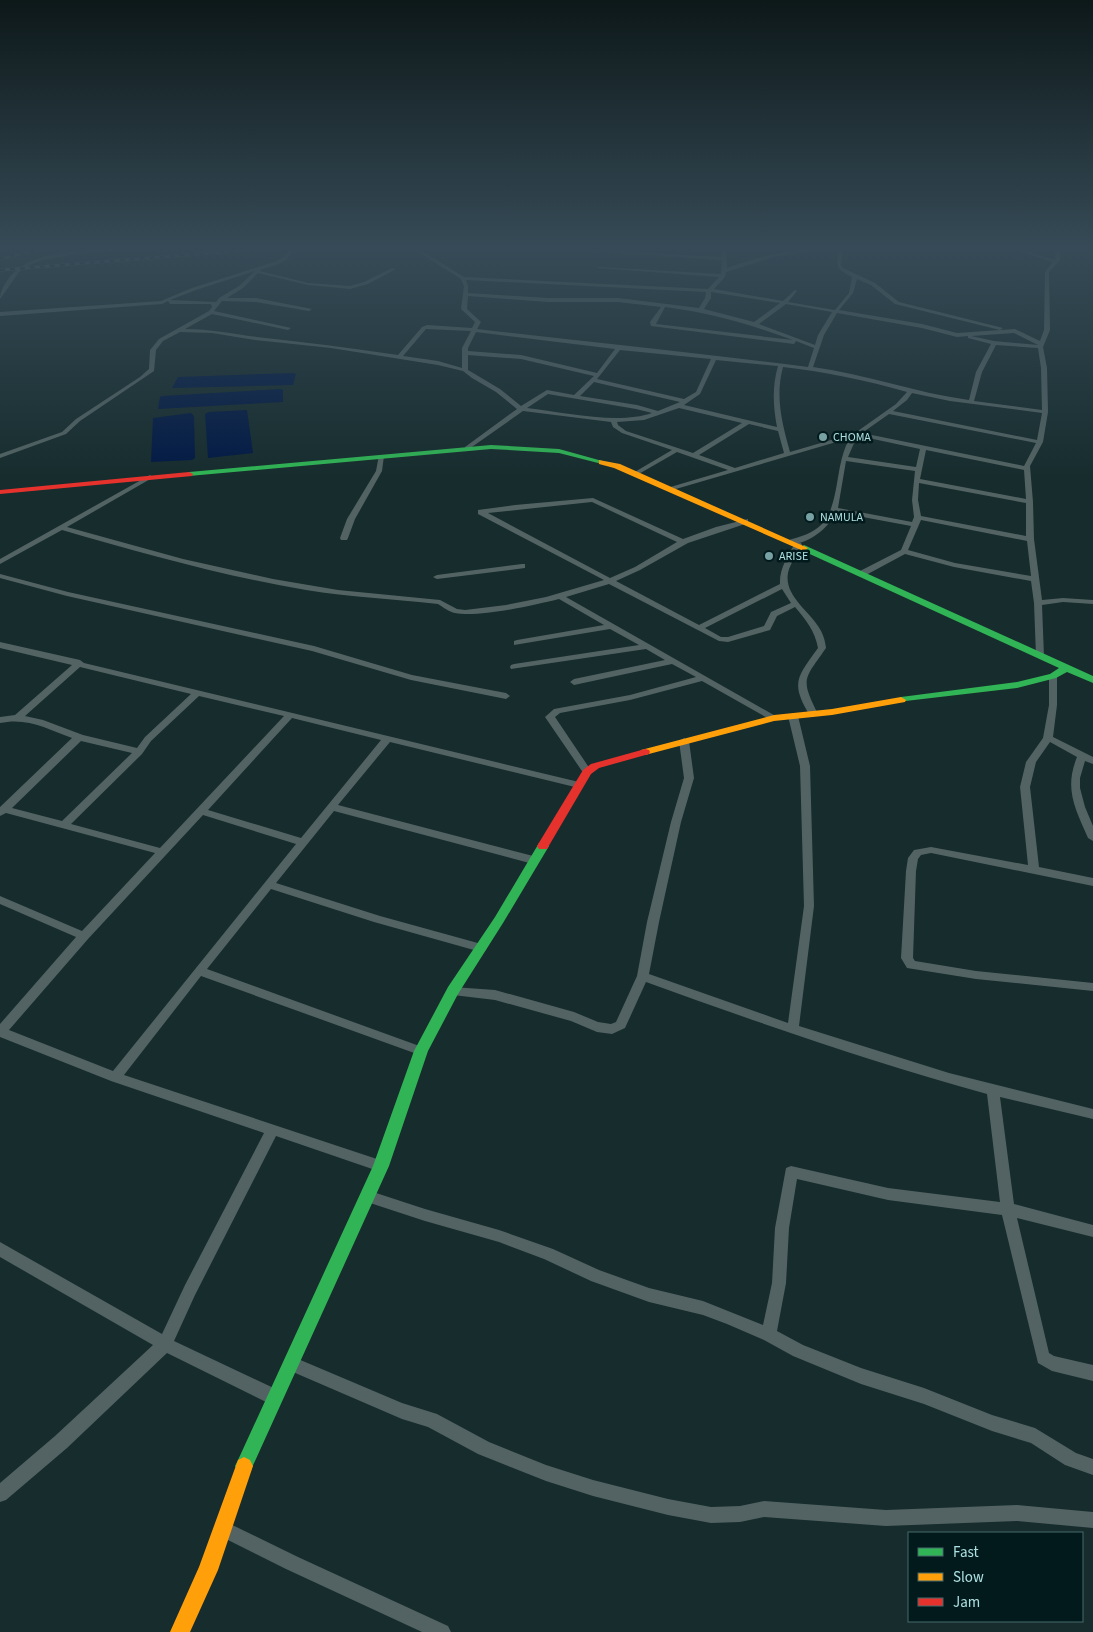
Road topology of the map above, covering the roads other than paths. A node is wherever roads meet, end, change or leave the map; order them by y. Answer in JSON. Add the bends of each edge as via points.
{"nodes":[{"id":1,"x":188,"y":324,"type":"edge"},
{"id":2,"x":273,"y":324,"type":"edge"},
{"id":3,"x":477,"y":324,"type":"edge"},
{"id":4,"x":654,"y":324,"type":"edge"},
{"id":5,"x":755,"y":324,"type":"edge"},
{"id":6,"x":828,"y":324,"type":"edge"},
{"id":7,"x":911,"y":324,"type":"edge"},
{"id":8,"x":985,"y":324,"type":"edge"},
{"id":9,"x":1047,"y":324,"type":"edge"},
{"id":10,"x":288,"y":328,"type":"dead end"},
{"id":11,"x":179,"y":330,"type":"junction"},
{"id":12,"x":476,"y":330,"type":"junction"},
{"id":13,"x":1015,"y":331,"type":"junction"},
{"id":14,"x":957,"y":335,"type":"junction"},
{"id":15,"x":808,"y":343,"type":"junction"},
{"id":16,"x":994,"y":343,"type":"junction"},
{"id":17,"x":1041,"y":345,"type":"junction"},
{"id":18,"x":816,"y":346,"type":"junction"},
{"id":19,"x":619,"y":348,"type":"junction"},
{"id":20,"x":466,"y":353,"type":"junction"},
{"id":21,"x":399,"y":357,"type":"junction"},
{"id":22,"x":715,"y":358,"type":"junction"},
{"id":23,"x":780,"y":364,"type":"junction"},
{"id":24,"x":810,"y":368,"type":"junction"},
{"id":25,"x":465,"y":370,"type":"junction"},
{"id":26,"x":596,"y":377,"type":"junction"},
{"id":27,"x":911,"y":391,"type":"junction"},
{"id":28,"x":575,"y":397,"type":"junction"},
{"id":29,"x":971,"y":402,"type":"junction"},
{"id":30,"x":682,"y":403,"type":"junction"},
{"id":31,"x":522,"y":409,"type":"junction"},
{"id":32,"x":887,"y":412,"type":"junction"},
{"id":33,"x":1045,"y":412,"type":"junction"},
{"id":34,"x":658,"y":413,"type":"junction"},
{"id":35,"x":614,"y":420,"type":"junction"},
{"id":36,"x":748,"y":422,"type":"junction"},
{"id":37,"x":781,"y":430,"type":"junction"},
{"id":38,"x":858,"y":434,"type":"junction"},
{"id":39,"x":1040,"y":442,"type":"junction"},
{"id":40,"x":467,"y":448,"type":"junction"},
{"id":41,"x":923,"y":448,"type":"junction"},
{"id":42,"x":677,"y":450,"type":"junction"},
{"id":43,"x":788,"y":455,"type":"junction"},
{"id":44,"x":0,"y":456,"type":"edge"},
{"id":45,"x":381,"y":456,"type":"junction"},
{"id":46,"x":693,"y":456,"type":"junction"},
{"id":47,"x":844,"y":459,"type":"junction"},
{"id":48,"x":918,"y":469,"type":"junction"},
{"id":49,"x":1027,"y":469,"type":"junction"},
{"id":50,"x":732,"y":470,"type":"junction"},
{"id":51,"x":635,"y":474,"type":"junction"},
{"id":52,"x":150,"y":477,"type":"junction"},
{"id":53,"x":916,"y":480,"type":"junction"},
{"id":54,"x":669,"y":489,"type":"junction"},
{"id":55,"x":0,"y":492,"type":"edge"},
{"id":56,"x":1030,"y":502,"type":"junction"},
{"id":57,"x":834,"y":508,"type":"junction"},
{"id":58,"x":918,"y":517,"type":"junction"},
{"id":59,"x":745,"y":521,"type":"junction"},
{"id":60,"x":915,"y":525,"type":"junction"},
{"id":61,"x":62,"y":528,"type":"junction"},
{"id":62,"x":344,"y":538,"type":"dead end"},
{"id":63,"x":1030,"y":538,"type":"junction"},
{"id":64,"x":682,"y":542,"type":"junction"},
{"id":65,"x":795,"y":543,"type":"junction"},
{"id":66,"x":904,"y":551,"type":"junction"},
{"id":67,"x":0,"y":562,"type":"edge"},
{"id":68,"x":522,"y":566,"type":"dead end"},
{"id":69,"x":863,"y":573,"type":"junction"},
{"id":70,"x":0,"y":576,"type":"edge"},
{"id":71,"x":437,"y":577,"type":"dead end"},
{"id":72,"x":1035,"y":579,"type":"junction"},
{"id":73,"x":609,"y":581,"type":"junction"},
{"id":74,"x":784,"y":585,"type":"junction"},
{"id":75,"x":562,"y":598,"type":"junction"},
{"id":76,"x":1093,"y":602,"type":"edge"},
{"id":77,"x":1038,"y":603,"type":"junction"},
{"id":78,"x":796,"y":604,"type":"junction"},
{"id":79,"x":612,"y":626,"type":"junction"},
{"id":80,"x":699,"y":628,"type":"junction"},
{"id":81,"x":517,"y":643,"type":"dead end"},
{"id":82,"x":0,"y":644,"type":"edge"},
{"id":83,"x":646,"y":646,"type":"junction"},
{"id":84,"x":1040,"y":656,"type":"junction"},
{"id":85,"x":673,"y":661,"type":"junction"},
{"id":86,"x":80,"y":663,"type":"junction"},
{"id":87,"x":514,"y":667,"type":"dead end"},
{"id":88,"x":1066,"y":668,"type":"junction"},
{"id":89,"x":1054,"y":676,"type":"junction"},
{"id":90,"x":703,"y":678,"type":"junction"},
{"id":91,"x":1093,"y":680,"type":"edge"},
{"id":92,"x":574,"y":682,"type":"dead end"},
{"id":93,"x":198,"y":692,"type":"junction"},
{"id":94,"x":506,"y":696,"type":"dead end"},
{"id":95,"x":291,"y":714,"type":"junction"},
{"id":96,"x":813,"y":714,"type":"junction"},
{"id":97,"x":792,"y":716,"type":"junction"},
{"id":98,"x":18,"y":717,"type":"junction"},
{"id":99,"x":774,"y":718,"type":"junction"},
{"id":100,"x":0,"y":720,"type":"edge"},
{"id":101,"x":79,"y":737,"type":"junction"},
{"id":102,"x":388,"y":738,"type":"junction"},
{"id":103,"x":1048,"y":738,"type":"junction"},
{"id":104,"x":684,"y":741,"type":"junction"},
{"id":105,"x":139,"y":752,"type":"junction"},
{"id":106,"x":1082,"y":756,"type":"junction"},
{"id":107,"x":1093,"y":761,"type":"edge"},
{"id":108,"x":588,"y":772,"type":"junction"},
{"id":109,"x":579,"y":785,"type":"junction"},
{"id":110,"x":332,"y":807,"type":"junction"},
{"id":111,"x":3,"y":811,"type":"edge"},
{"id":112,"x":201,"y":811,"type":"junction"},
{"id":113,"x":65,"y":824,"type":"junction"},
{"id":114,"x":1093,"y":838,"type":"edge"},
{"id":115,"x":303,"y":842,"type":"junction"},
{"id":116,"x":163,"y":852,"type":"junction"},
{"id":117,"x":533,"y":860,"type":"junction"},
{"id":118,"x":1034,"y":870,"type":"junction"},
{"id":119,"x":1093,"y":882,"type":"edge"},
{"id":120,"x":269,"y":884,"type":"junction"},
{"id":121,"x":0,"y":900,"type":"edge"},
{"id":122,"x":84,"y":936,"type":"junction"},
{"id":123,"x":480,"y":948,"type":"junction"},
{"id":124,"x":198,"y":971,"type":"junction"},
{"id":125,"x":643,"y":976,"type":"junction"},
{"id":126,"x":1093,"y":987,"type":"edge"},
{"id":127,"x":453,"y":991,"type":"junction"},
{"id":128,"x":792,"y":1029,"type":"junction"},
{"id":129,"x":421,"y":1051,"type":"junction"},
{"id":130,"x":115,"y":1078,"type":"junction"},
{"id":131,"x":993,"y":1090,"type":"junction"},
{"id":132,"x":1093,"y":1114,"type":"edge"},
{"id":133,"x":273,"y":1129,"type":"junction"},
{"id":134,"x":381,"y":1166,"type":"junction"},
{"id":135,"x":367,"y":1196,"type":"junction"},
{"id":136,"x":1008,"y":1209,"type":"junction"},
{"id":137,"x":1093,"y":1231,"type":"edge"},
{"id":138,"x":0,"y":1249,"type":"edge"},
{"id":139,"x":770,"y":1335,"type":"junction"},
{"id":140,"x":165,"y":1344,"type":"junction"},
{"id":141,"x":291,"y":1364,"type":"junction"},
{"id":142,"x":1093,"y":1373,"type":"edge"},
{"id":143,"x":274,"y":1397,"type":"junction"},
{"id":144,"x":1093,"y":1467,"type":"edge"},
{"id":145,"x":0,"y":1494,"type":"edge"},
{"id":146,"x":1093,"y":1520,"type":"edge"},
{"id":147,"x":222,"y":1528,"type":"junction"},
{"id":148,"x":180,"y":1632,"type":"edge"},
{"id":149,"x":442,"y":1632,"type":"edge"}],
"edges":[{"from":1,"to":11,"type":"street"},
{"from":2,"to":10,"type":"street"},
{"from":3,"to":12,"type":"street"},
{"from":4,"to":15,"type":"street"},
{"from":5,"to":15,"type":"street"},
{"from":6,"to":18,"type":"street"},
{"from":7,"to":14,"type":"street"},
{"from":8,"to":13,"type":"street"},
{"from":9,"to":17,"type":"street"},
{"from":11,"to":21,"type":"street","via":[[220,332]]},
{"from":11,"to":44,"type":"street","via":[[158,342],[153,350],[152,370],[64,433]]},
{"from":12,"to":19,"type":"street"},
{"from":12,"to":20,"type":"street","via":[[468,341]]},
{"from":12,"to":21,"type":"street","via":[[426,327]]},
{"from":13,"to":14,"type":"street"},
{"from":13,"to":17,"type":"street"},
{"from":14,"to":16,"type":"street"},
{"from":15,"to":18,"type":"street"},
{"from":16,"to":17,"type":"street"},
{"from":16,"to":29,"type":"street","via":[[982,366]]},
{"from":17,"to":33,"type":"street"},
{"from":18,"to":24,"type":"street"},
{"from":19,"to":22,"type":"street"},
{"from":19,"to":26,"type":"street"},
{"from":20,"to":25,"type":"street"},
{"from":20,"to":26,"type":"street","via":[[521,357]]},
{"from":21,"to":25,"type":"street"},
{"from":22,"to":23,"type":"street"},
{"from":22,"to":30,"type":"street","via":[[698,393]]},
{"from":23,"to":24,"type":"street"},
{"from":23,"to":37,"type":"street","via":[[775,381],[775,402]]},
{"from":24,"to":27,"type":"street"},
{"from":25,"to":31,"type":"street"},
{"from":26,"to":28,"type":"street"},
{"from":26,"to":30,"type":"street"},
{"from":27,"to":29,"type":"street"},
{"from":27,"to":32,"type":"street","via":[[905,401]]},
{"from":28,"to":31,"type":"street","via":[[546,392]]},
{"from":28,"to":34,"type":"street"},
{"from":29,"to":33,"type":"street"},
{"from":30,"to":34,"type":"street"},
{"from":30,"to":36,"type":"street"},
{"from":31,"to":35,"type":"street"},
{"from":31,"to":40,"type":"street"},
{"from":32,"to":38,"type":"street"},
{"from":32,"to":39,"type":"street"},
{"from":33,"to":39,"type":"street"},
{"from":34,"to":35,"type":"street","via":[[644,418]]},
{"from":35,"to":42,"type":"street","via":[[615,426],[624,432]]},
{"from":36,"to":37,"type":"street"},
{"from":36,"to":46,"type":"street"},
{"from":37,"to":43,"type":"street"},
{"from":38,"to":41,"type":"street"},
{"from":38,"to":43,"type":"street"},
{"from":38,"to":47,"type":"street","via":[[850,442]]},
{"from":39,"to":49,"type":"street"},
{"from":40,"to":45,"type":"street"},
{"from":40,"to":51,"type":"street","via":[[559,451]]},
{"from":41,"to":48,"type":"street"},
{"from":41,"to":49,"type":"street"},
{"from":42,"to":46,"type":"street"},
{"from":42,"to":51,"type":"street"},
{"from":43,"to":50,"type":"street"},
{"from":45,"to":52,"type":"street"},
{"from":45,"to":62,"type":"street","via":[[378,471]]},
{"from":46,"to":50,"type":"street"},
{"from":47,"to":48,"type":"street"},
{"from":47,"to":57,"type":"street"},
{"from":48,"to":53,"type":"street"},
{"from":49,"to":56,"type":"street"},
{"from":50,"to":54,"type":"street"},
{"from":51,"to":54,"type":"street"},
{"from":52,"to":55,"type":"street"},
{"from":52,"to":61,"type":"street"},
{"from":53,"to":56,"type":"street"},
{"from":53,"to":58,"type":"street"},
{"from":54,"to":59,"type":"street"},
{"from":56,"to":63,"type":"street"},
{"from":57,"to":60,"type":"street"},
{"from":57,"to":65,"type":"street","via":[[824,526]]},
{"from":58,"to":60,"type":"street"},
{"from":58,"to":63,"type":"street"},
{"from":59,"to":64,"type":"street"},
{"from":59,"to":65,"type":"street"},
{"from":60,"to":66,"type":"street"},
{"from":61,"to":67,"type":"street"},
{"from":61,"to":75,"type":"street","via":[[170,558],[256,577],[334,591],[440,602],[459,612]]},
{"from":63,"to":72,"type":"street"},
{"from":64,"to":73,"type":"street","via":[[644,566]]},
{"from":64,"to":73,"type":"street","via":[[593,500],[481,512]]},
{"from":65,"to":69,"type":"street"},
{"from":65,"to":74,"type":"street","via":[[784,573]]},
{"from":66,"to":69,"type":"street"},
{"from":66,"to":72,"type":"street","via":[[954,565]]},
{"from":68,"to":71,"type":"street"},
{"from":69,"to":84,"type":"street"},
{"from":70,"to":94,"type":"street","via":[[314,649],[411,677]]},
{"from":72,"to":77,"type":"street"},
{"from":73,"to":75,"type":"street"},
{"from":73,"to":80,"type":"street"},
{"from":74,"to":78,"type":"street"},
{"from":74,"to":80,"type":"street"},
{"from":75,"to":79,"type":"street"},
{"from":76,"to":77,"type":"street","via":[[1063,600]]},
{"from":77,"to":84,"type":"street"},
{"from":78,"to":80,"type":"street","via":[[774,614],[767,628],[728,640],[719,639]]},
{"from":78,"to":96,"type":"street","via":[[812,620],[822,639],[822,648],[806,670],[801,686]]},
{"from":79,"to":81,"type":"street"},
{"from":79,"to":83,"type":"street"},
{"from":82,"to":86,"type":"street"},
{"from":83,"to":85,"type":"street"},
{"from":83,"to":87,"type":"street"},
{"from":84,"to":88,"type":"street"},
{"from":85,"to":90,"type":"street"},
{"from":85,"to":92,"type":"street"},
{"from":86,"to":93,"type":"street"},
{"from":86,"to":98,"type":"street"},
{"from":88,"to":89,"type":"street"},
{"from":88,"to":91,"type":"street"},
{"from":89,"to":96,"type":"street","via":[[1017,685]]},
{"from":89,"to":103,"type":"street"},
{"from":90,"to":99,"type":"street"},
{"from":90,"to":108,"type":"street","via":[[673,688],[552,714],[550,717]]},
{"from":93,"to":95,"type":"street"},
{"from":93,"to":105,"type":"street","via":[[148,739]]},
{"from":95,"to":102,"type":"street"},
{"from":95,"to":112,"type":"street"},
{"from":96,"to":97,"type":"street"},
{"from":97,"to":99,"type":"street"},
{"from":97,"to":128,"type":"street","via":[[805,766],[810,906]]},
{"from":98,"to":100,"type":"street"},
{"from":98,"to":101,"type":"street"},
{"from":99,"to":104,"type":"street"},
{"from":101,"to":105,"type":"street"},
{"from":101,"to":111,"type":"street"},
{"from":102,"to":109,"type":"street"},
{"from":102,"to":110,"type":"street"},
{"from":103,"to":106,"type":"street"},
{"from":103,"to":118,"type":"street","via":[[1030,762],[1025,787]]},
{"from":104,"to":108,"type":"street","via":[[603,764]]},
{"from":104,"to":125,"type":"street","via":[[689,778],[676,822]]},
{"from":105,"to":113,"type":"street"},
{"from":106,"to":107,"type":"street"},
{"from":106,"to":114,"type":"street","via":[[1073,783],[1080,811]]},
{"from":108,"to":109,"type":"street"},
{"from":109,"to":117,"type":"street"},
{"from":110,"to":115,"type":"street"},
{"from":110,"to":117,"type":"street"},
{"from":111,"to":113,"type":"street"},
{"from":112,"to":115,"type":"street"},
{"from":112,"to":116,"type":"street"},
{"from":113,"to":116,"type":"street"},
{"from":115,"to":120,"type":"street"},
{"from":116,"to":122,"type":"street"},
{"from":117,"to":123,"type":"street"},
{"from":118,"to":119,"type":"street"},
{"from":118,"to":126,"type":"street","via":[[931,850],[918,852],[913,858],[911,872],[909,962],[911,965],[976,975]]},
{"from":120,"to":123,"type":"street"},
{"from":120,"to":124,"type":"street"},
{"from":121,"to":122,"type":"street"},
{"from":122,"to":130,"type":"street","via":[[0,1032]]},
{"from":123,"to":127,"type":"street"},
{"from":124,"to":129,"type":"street"},
{"from":124,"to":130,"type":"street"},
{"from":125,"to":127,"type":"street","via":[[621,1025],[612,1029],[502,997]]},
{"from":125,"to":128,"type":"street"},
{"from":127,"to":129,"type":"street"},
{"from":128,"to":131,"type":"street"},
{"from":129,"to":134,"type":"street"},
{"from":130,"to":133,"type":"street"},
{"from":131,"to":132,"type":"street"},
{"from":131,"to":136,"type":"street"},
{"from":133,"to":134,"type":"street"},
{"from":133,"to":140,"type":"street"},
{"from":134,"to":135,"type":"street"},
{"from":135,"to":139,"type":"street","via":[[499,1236],[596,1276],[649,1295],[703,1308]]},
{"from":135,"to":141,"type":"street"},
{"from":136,"to":137,"type":"street"},
{"from":136,"to":139,"type":"street","via":[[888,1194],[791,1172]]},
{"from":136,"to":142,"type":"street","via":[[1043,1358]]},
{"from":138,"to":140,"type":"street"},
{"from":139,"to":144,"type":"street","via":[[798,1351],[861,1376],[1035,1436]]},
{"from":140,"to":143,"type":"street","via":[[230,1379]]},
{"from":140,"to":145,"type":"street","via":[[61,1442]]},
{"from":141,"to":143,"type":"street"},
{"from":141,"to":146,"type":"street","via":[[431,1420],[484,1448],[546,1473],[668,1507],[711,1515],[764,1509],[886,1518],[1017,1513]]},
{"from":143,"to":147,"type":"street","via":[[249,1452]]},
{"from":147,"to":148,"type":"street","via":[[208,1570]]},
{"from":147,"to":149,"type":"street"}]}
